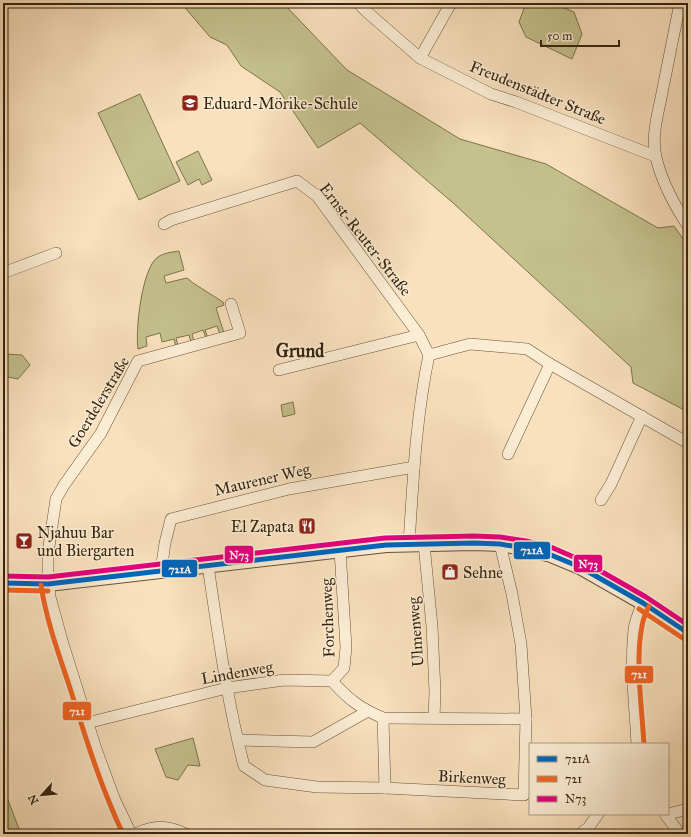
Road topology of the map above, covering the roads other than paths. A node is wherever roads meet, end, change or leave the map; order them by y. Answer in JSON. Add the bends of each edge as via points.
{"nodes":[{"id":1,"x":358,"y":3,"type":"edge"},
{"id":2,"x":451,"y":3,"type":"edge"},
{"id":3,"x":680,"y":3,"type":"edge"},
{"id":4,"x":420,"y":58,"type":"junction"},
{"id":5,"x":655,"y":156,"type":"junction"},
{"id":6,"x":164,"y":224,"type":"dead end"},
{"id":7,"x":688,"y":226,"type":"edge"},
{"id":8,"x":56,"y":253,"type":"dead end"},
{"id":9,"x":3,"y":273,"type":"edge"},
{"id":10,"x":232,"y":304,"type":"dead end"},
{"id":11,"x":419,"y":335,"type":"junction"},
{"id":12,"x":429,"y":355,"type":"junction"},
{"id":13,"x":550,"y":364,"type":"junction"},
{"id":14,"x":279,"y":370,"type":"dead end"},
{"id":15,"x":642,"y":416,"type":"junction"},
{"id":16,"x":688,"y":443,"type":"edge"},
{"id":17,"x":508,"y":454,"type":"dead end"},
{"id":18,"x":414,"y":467,"type":"junction"},
{"id":19,"x":601,"y":500,"type":"dead end"},
{"id":20,"x":409,"y":544,"type":"junction"},
{"id":21,"x":424,"y":544,"type":"junction"},
{"id":22,"x":500,"y":544,"type":"junction"},
{"id":23,"x":340,"y":550,"type":"junction"},
{"id":24,"x":208,"y":566,"type":"junction"},
{"id":25,"x":161,"y":571,"type":"junction"},
{"id":26,"x":3,"y":584,"type":"edge"},
{"id":27,"x":48,"y":584,"type":"junction"},
{"id":28,"x":643,"y":603,"type":"junction"},
{"id":29,"x":688,"y":633,"type":"edge"},
{"id":30,"x":332,"y":681,"type":"junction"},
{"id":31,"x":227,"y":688,"type":"junction"},
{"id":32,"x":368,"y":711,"type":"junction"},
{"id":33,"x":383,"y":718,"type":"junction"},
{"id":34,"x":434,"y":718,"type":"junction"},
{"id":35,"x":526,"y":719,"type":"junction"},
{"id":36,"x":87,"y":723,"type":"junction"},
{"id":37,"x":238,"y":740,"type":"junction"},
{"id":38,"x":637,"y":743,"type":"edge"},
{"id":39,"x":385,"y":788,"type":"junction"},
{"id":40,"x":688,"y":809,"type":"edge"},
{"id":41,"x":669,"y":813,"type":"edge"},
{"id":42,"x":597,"y":815,"type":"edge"},
{"id":43,"x":667,"y":815,"type":"edge"},
{"id":44,"x":130,"y":834,"type":"edge"},
{"id":45,"x":135,"y":834,"type":"edge"},
{"id":46,"x":186,"y":834,"type":"edge"},
{"id":47,"x":580,"y":834,"type":"edge"},
{"id":48,"x":680,"y":834,"type":"edge"}],
"edges":[{"from":1,"to":4,"type":"street","name":"Freudenstädter Straße"},
{"from":2,"to":4,"type":"street"},
{"from":3,"to":5,"type":"street","via":[[658,110],[654,138]]},
{"from":4,"to":5,"type":"street","name":"Freudenstädter Straße","via":[[491,94]]},
{"from":5,"to":7,"type":"street","via":[[679,213]]},
{"from":6,"to":11,"type":"street","name":"Ernst-Reuter-Straße","via":[[297,181],[317,196]]},
{"from":8,"to":9,"type":"street"},
{"from":10,"to":27,"type":"street","name":"Goerdelerstraße","via":[[240,333],[138,361],[101,433],[56,499],[48,553]]},
{"from":11,"to":12,"type":"street","name":"Ernst-Reuter-Straße"},
{"from":11,"to":14,"type":"street"},
{"from":12,"to":13,"type":"street","via":[[470,344],[527,349]]},
{"from":12,"to":18,"type":"street"},
{"from":13,"to":15,"type":"street"},
{"from":13,"to":17,"type":"street"},
{"from":15,"to":16,"type":"street"},
{"from":15,"to":19,"type":"street"},
{"from":18,"to":20,"type":"street"},
{"from":18,"to":25,"type":"street","name":"Maurener Weg","via":[[289,489],[171,519]]},
{"from":20,"to":21,"type":"street"},
{"from":20,"to":23,"type":"street"},
{"from":21,"to":22,"type":"street"},
{"from":21,"to":34,"type":"street","name":"Ulmenweg","via":[[432,626]]},
{"from":22,"to":28,"type":"street","via":[[551,555],[580,567]]},
{"from":22,"to":35,"type":"street","name":"Birkenweg","via":[[521,644]]},
{"from":23,"to":24,"type":"street"},
{"from":23,"to":30,"type":"street","name":"Forchenweg","via":[[346,647],[344,668]]},
{"from":24,"to":25,"type":"street"},
{"from":24,"to":31,"type":"street","name":"Birkenweg"},
{"from":25,"to":27,"type":"street"},
{"from":26,"to":27,"type":"street"},
{"from":27,"to":36,"type":"street"},
{"from":28,"to":29,"type":"street"},
{"from":28,"to":38,"type":"street","via":[[634,630],[633,670]]},
{"from":30,"to":31,"type":"street","name":"Lindenweg","via":[[284,680]]},
{"from":30,"to":32,"type":"street","via":[[348,698]]},
{"from":31,"to":36,"type":"street","name":"Lindenweg"},
{"from":31,"to":37,"type":"street","name":"Birkenweg"},
{"from":32,"to":33,"type":"street"},
{"from":32,"to":37,"type":"street","via":[[313,742]]},
{"from":33,"to":34,"type":"street"},
{"from":33,"to":39,"type":"street"},
{"from":34,"to":35,"type":"street"},
{"from":35,"to":39,"type":"street","name":"Birkenweg","via":[[524,795]]},
{"from":36,"to":44,"type":"street"},
{"from":37,"to":39,"type":"street","name":"Birkenweg","via":[[244,766],[265,780],[317,787]]},
{"from":40,"to":41,"type":"street"},
{"from":42,"to":47,"type":"street"},
{"from":43,"to":48,"type":"street"},
{"from":45,"to":46,"type":"street","via":[[161,826]]}]}
